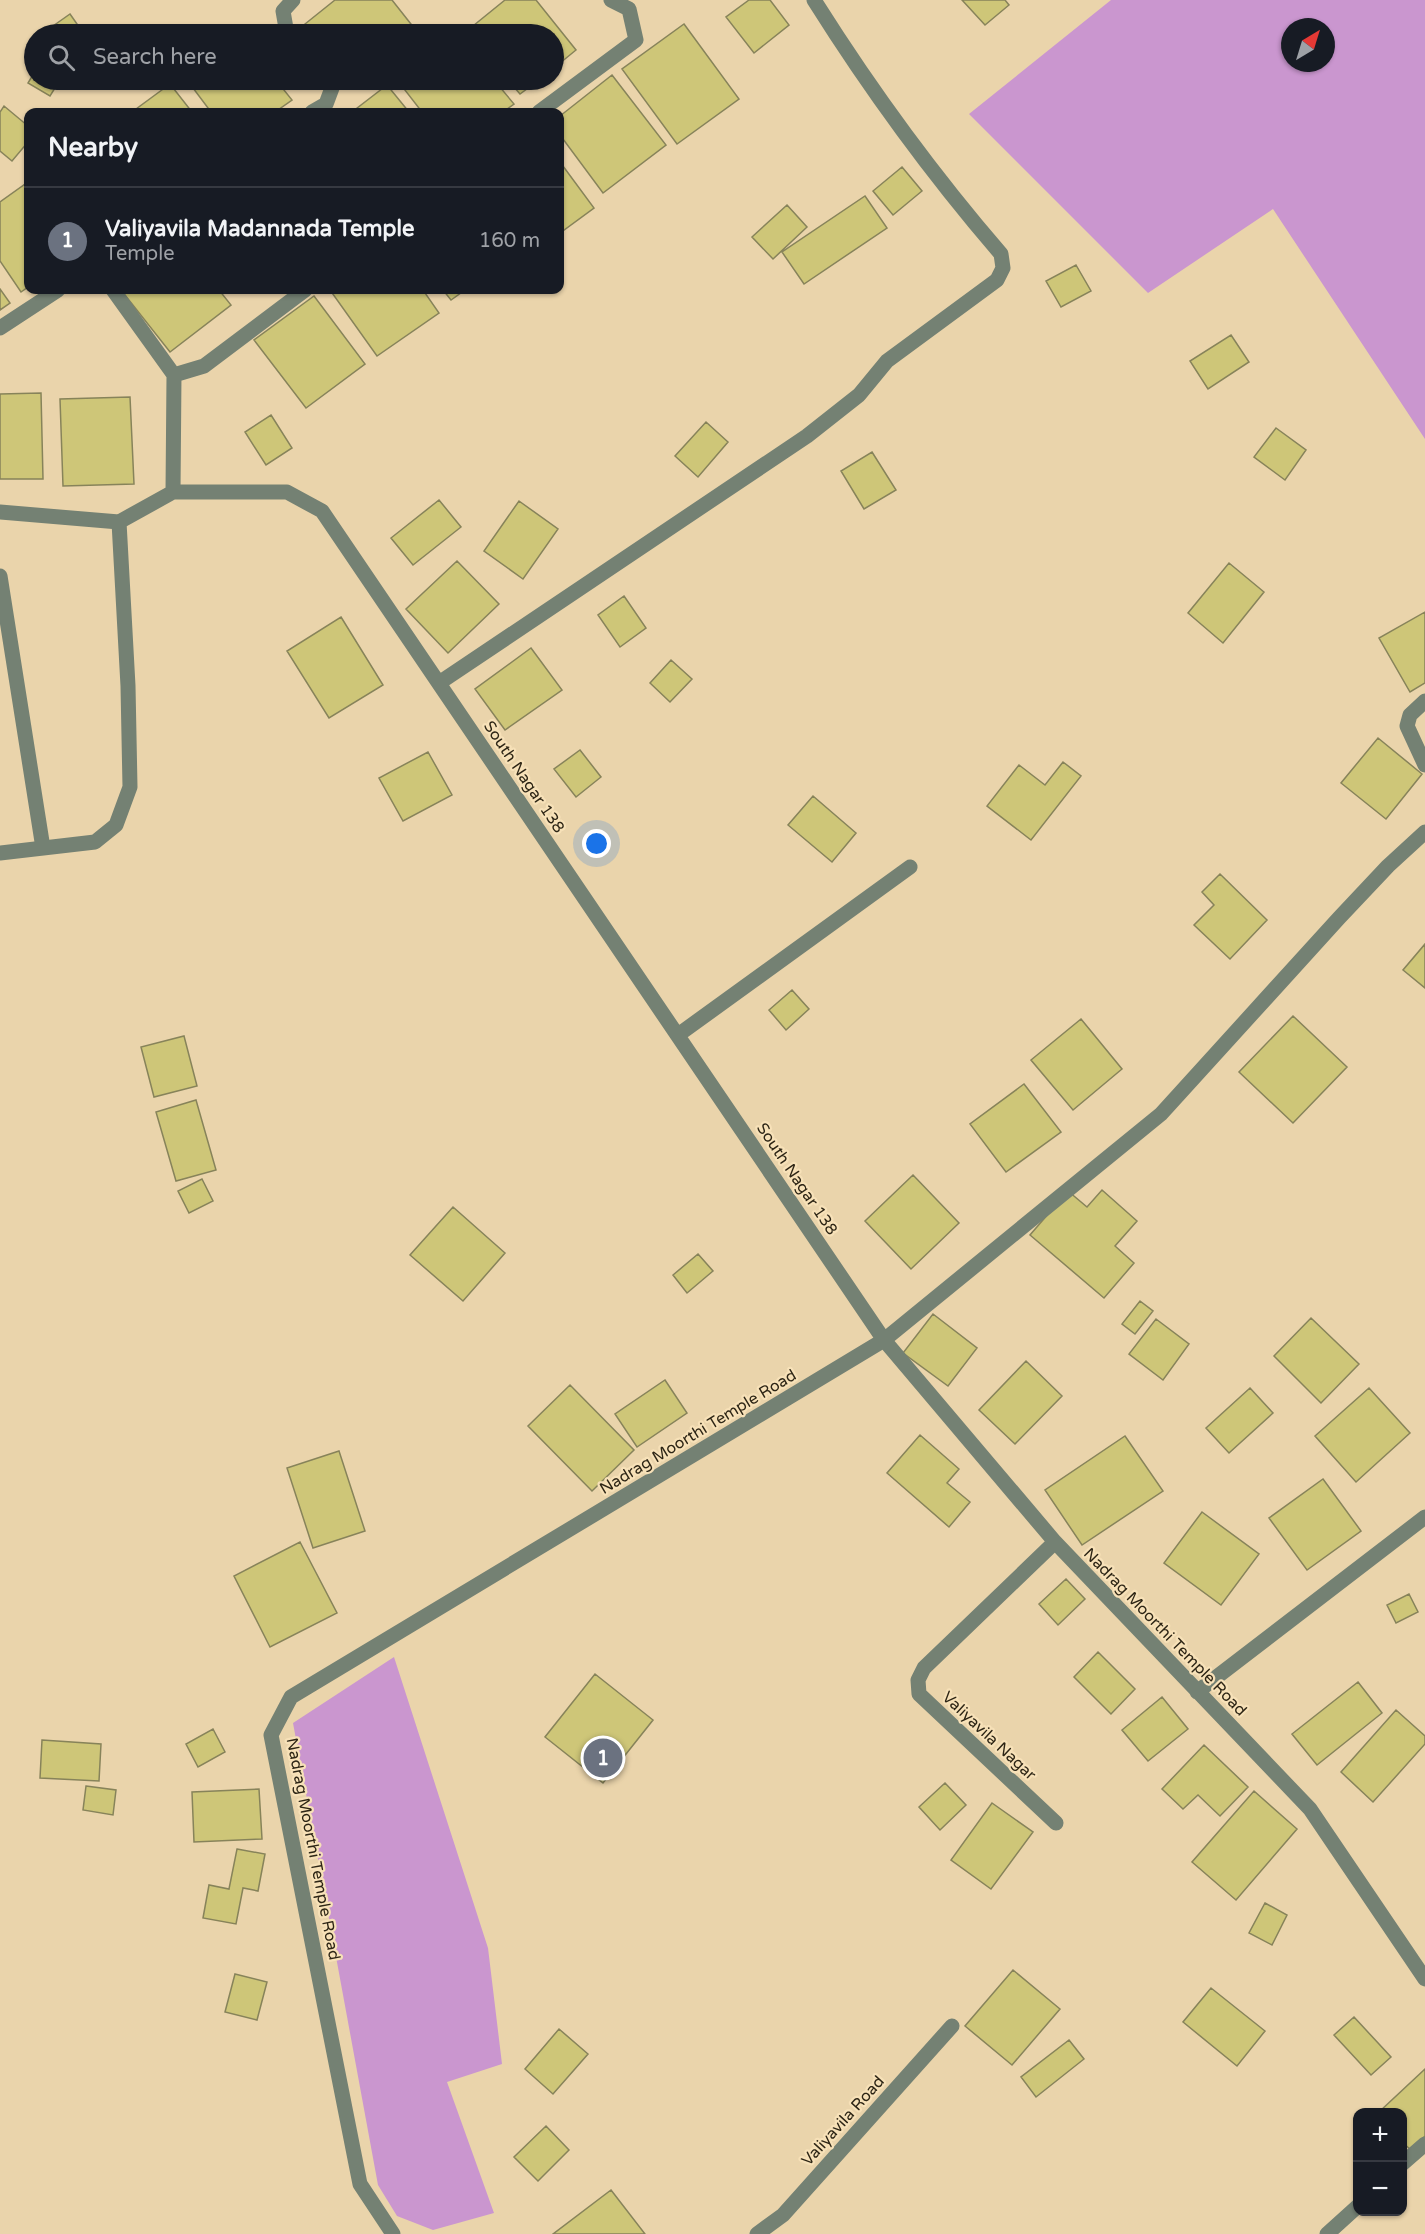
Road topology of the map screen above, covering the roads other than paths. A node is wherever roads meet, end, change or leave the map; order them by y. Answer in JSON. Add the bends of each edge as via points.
{"nodes":[{"id":1,"x":292,"y":0,"type":"edge"},
{"id":2,"x":611,"y":0,"type":"edge"},
{"id":3,"x":814,"y":0,"type":"edge"},
{"id":4,"x":285,"y":24,"type":"edge"},
{"id":5,"x":331,"y":90,"type":"edge"},
{"id":6,"x":319,"y":108,"type":"edge"},
{"id":7,"x":544,"y":108,"type":"edge"},
{"id":8,"x":52,"y":294,"type":"edge"},
{"id":9,"x":116,"y":294,"type":"edge"},
{"id":10,"x":300,"y":294,"type":"edge"},
{"id":11,"x":0,"y":328,"type":"edge"},
{"id":12,"x":174,"y":375,"type":"junction"},
{"id":13,"x":172,"y":492,"type":"junction"},
{"id":14,"x":0,"y":512,"type":"edge"},
{"id":15,"x":118,"y":522,"type":"junction"},
{"id":16,"x":0,"y":576,"type":"edge"},
{"id":17,"x":439,"y":683,"type":"junction"},
{"id":18,"x":1425,"y":701,"type":"edge"},
{"id":19,"x":1425,"y":765,"type":"edge"},
{"id":20,"x":1425,"y":832,"type":"edge"},
{"id":21,"x":43,"y":848,"type":"junction"},
{"id":22,"x":0,"y":853,"type":"edge"},
{"id":23,"x":910,"y":867,"type":"dead end"},
{"id":24,"x":678,"y":1035,"type":"junction"},
{"id":25,"x":884,"y":1340,"type":"junction"},
{"id":26,"x":1425,"y":1517,"type":"edge"},
{"id":27,"x":1054,"y":1542,"type":"junction"},
{"id":28,"x":1197,"y":1692,"type":"junction"},
{"id":29,"x":1056,"y":1823,"type":"dead end"},
{"id":30,"x":1425,"y":1979,"type":"edge"},
{"id":31,"x":952,"y":2026,"type":"dead end"},
{"id":32,"x":1425,"y":2144,"type":"edge"},
{"id":33,"x":1404,"y":2162,"type":"edge"},
{"id":34,"x":1353,"y":2211,"type":"edge"},
{"id":35,"x":393,"y":2234,"type":"edge"},
{"id":36,"x":757,"y":2234,"type":"edge"},
{"id":37,"x":1327,"y":2234,"type":"edge"}],
"edges":[{"from":1,"to":4,"type":"street","via":[[283,11]]},
{"from":2,"to":7,"type":"street","via":[[629,9],[636,40]]},
{"from":3,"to":17,"type":"street","via":[[867,82],[1001,254],[1003,268],[997,280],[887,361],[859,395],[807,436]]},
{"from":5,"to":6,"type":"street","via":[[326,104]]},
{"from":8,"to":11,"type":"street"},
{"from":9,"to":12,"type":"street"},
{"from":10,"to":12,"type":"street","via":[[204,366]]},
{"from":12,"to":13,"type":"street"},
{"from":13,"to":15,"type":"street","name":"South Nagar 138"},
{"from":13,"to":17,"type":"street","name":"South Nagar 138","via":[[287,492],[322,511]]},
{"from":14,"to":15,"type":"street"},
{"from":15,"to":21,"type":"street","via":[[130,787],[116,825],[95,842]]},
{"from":16,"to":21,"type":"street"},
{"from":17,"to":24,"type":"street","name":"South Nagar 138"},
{"from":18,"to":19,"type":"street","via":[[1410,715],[1407,726]]},
{"from":20,"to":25,"type":"street","via":[[1339,918],[1161,1114]]},
{"from":21,"to":22,"type":"street"},
{"from":23,"to":24,"type":"street"},
{"from":24,"to":25,"type":"street","name":"South Nagar 138"},
{"from":25,"to":27,"type":"street","name":"Nadrag Moorthi Temple Road"},
{"from":25,"to":35,"type":"street","name":"Nadrag Moorthi Temple Road","via":[[291,1697],[271,1735],[360,2184]]},
{"from":26,"to":28,"type":"street"},
{"from":27,"to":28,"type":"street","name":"Nadrag Moorthi Temple Road"},
{"from":27,"to":29,"type":"street","name":"Valiyavila Nagar","via":[[924,1668],[918,1680],[919,1694]]},
{"from":28,"to":30,"type":"street","name":"Nadrag Moorthi Temple Road","via":[[1310,1809]]},
{"from":31,"to":36,"type":"street","name":"Valiyavila Road","via":[[783,2215]]},
{"from":32,"to":33,"type":"street"},
{"from":34,"to":37,"type":"street"}]}
